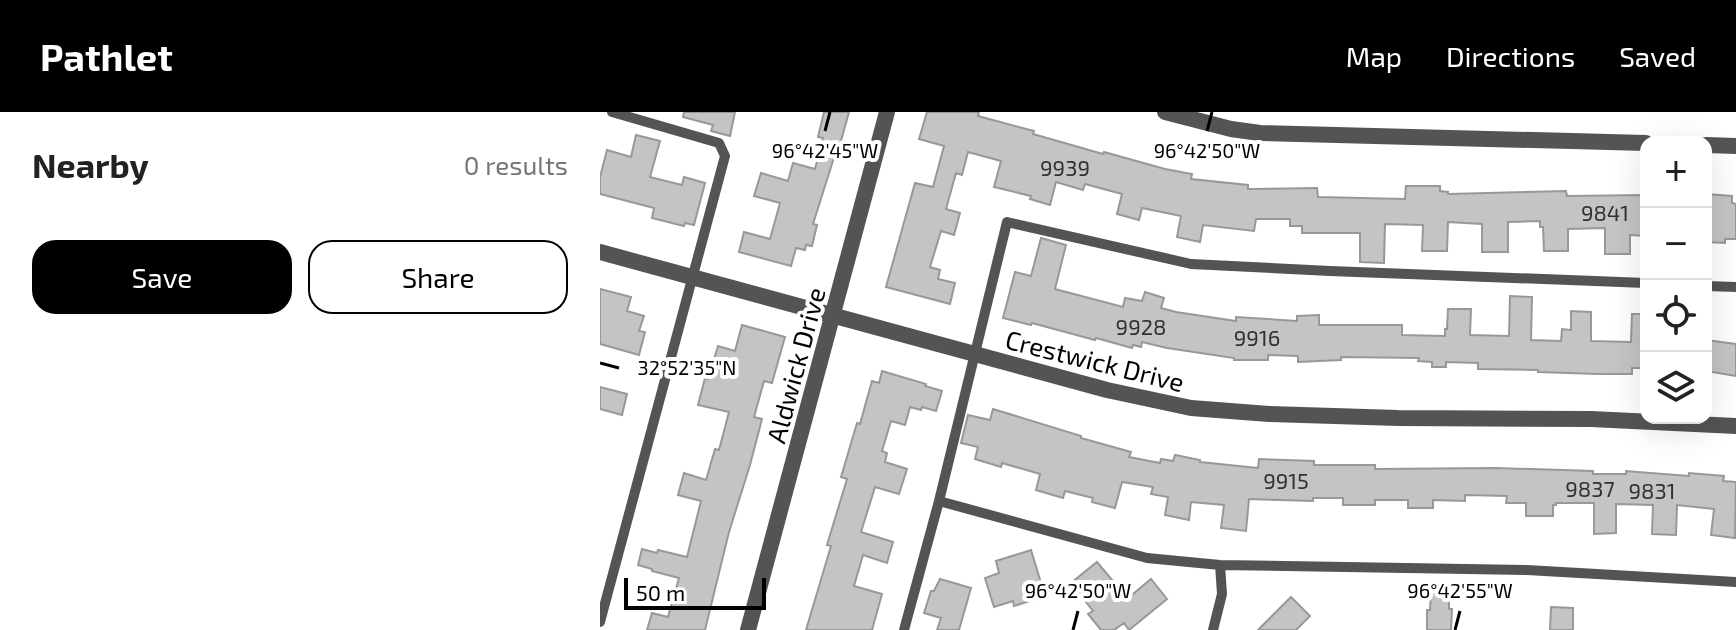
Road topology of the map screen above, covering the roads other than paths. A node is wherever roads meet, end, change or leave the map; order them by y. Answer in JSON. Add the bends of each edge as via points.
{"nodes":[{"id":1,"x":612,"y":112,"type":"edge"},
{"id":2,"x":887,"y":112,"type":"edge"},
{"id":3,"x":1165,"y":112,"type":"edge"},
{"id":4,"x":1640,"y":143,"type":"edge"},
{"id":5,"x":1712,"y":145,"type":"edge"},
{"id":6,"x":1736,"y":146,"type":"edge"},
{"id":7,"x":600,"y":252,"type":"edge"},
{"id":8,"x":693,"y":279,"type":"junction"},
{"id":9,"x":1640,"y":283,"type":"edge"},
{"id":10,"x":1712,"y":286,"type":"edge"},
{"id":11,"x":1736,"y":287,"type":"edge"},
{"id":12,"x":834,"y":316,"type":"junction"},
{"id":13,"x":975,"y":354,"type":"junction"},
{"id":14,"x":1736,"y":426,"type":"edge"},
{"id":15,"x":939,"y":501,"type":"junction"},
{"id":16,"x":1220,"y":565,"type":"junction"},
{"id":17,"x":1736,"y":582,"type":"edge"},
{"id":18,"x":600,"y":622,"type":"edge"},
{"id":19,"x":748,"y":630,"type":"edge"},
{"id":20,"x":904,"y":630,"type":"edge"},
{"id":21,"x":1213,"y":630,"type":"edge"}],
"edges":[{"from":1,"to":8,"type":"lane","via":[[719,143],[725,156]]},
{"from":2,"to":12,"type":"street","name":"Aldwick Drive"},
{"from":3,"to":4,"type":"street","via":[[1260,133]]},
{"from":5,"to":6,"type":"street"},
{"from":7,"to":8,"type":"street","name":"Crestwick Drive"},
{"from":8,"to":12,"type":"street","name":"Crestwick Drive"},
{"from":8,"to":18,"type":"lane"},
{"from":9,"to":13,"type":"lane","via":[[1191,264],[1007,222]]},
{"from":10,"to":11,"type":"lane"},
{"from":12,"to":13,"type":"street","name":"Crestwick Drive"},
{"from":12,"to":19,"type":"street","name":"Aldwick Drive"},
{"from":13,"to":14,"type":"street","name":"Crestwick Drive","via":[[1191,408]]},
{"from":13,"to":15,"type":"lane"},
{"from":15,"to":16,"type":"lane","via":[[1147,558]]},
{"from":15,"to":20,"type":"lane"},
{"from":16,"to":17,"type":"lane","via":[[1527,570]]},
{"from":16,"to":21,"type":"lane","via":[[1222,594]]}]}
